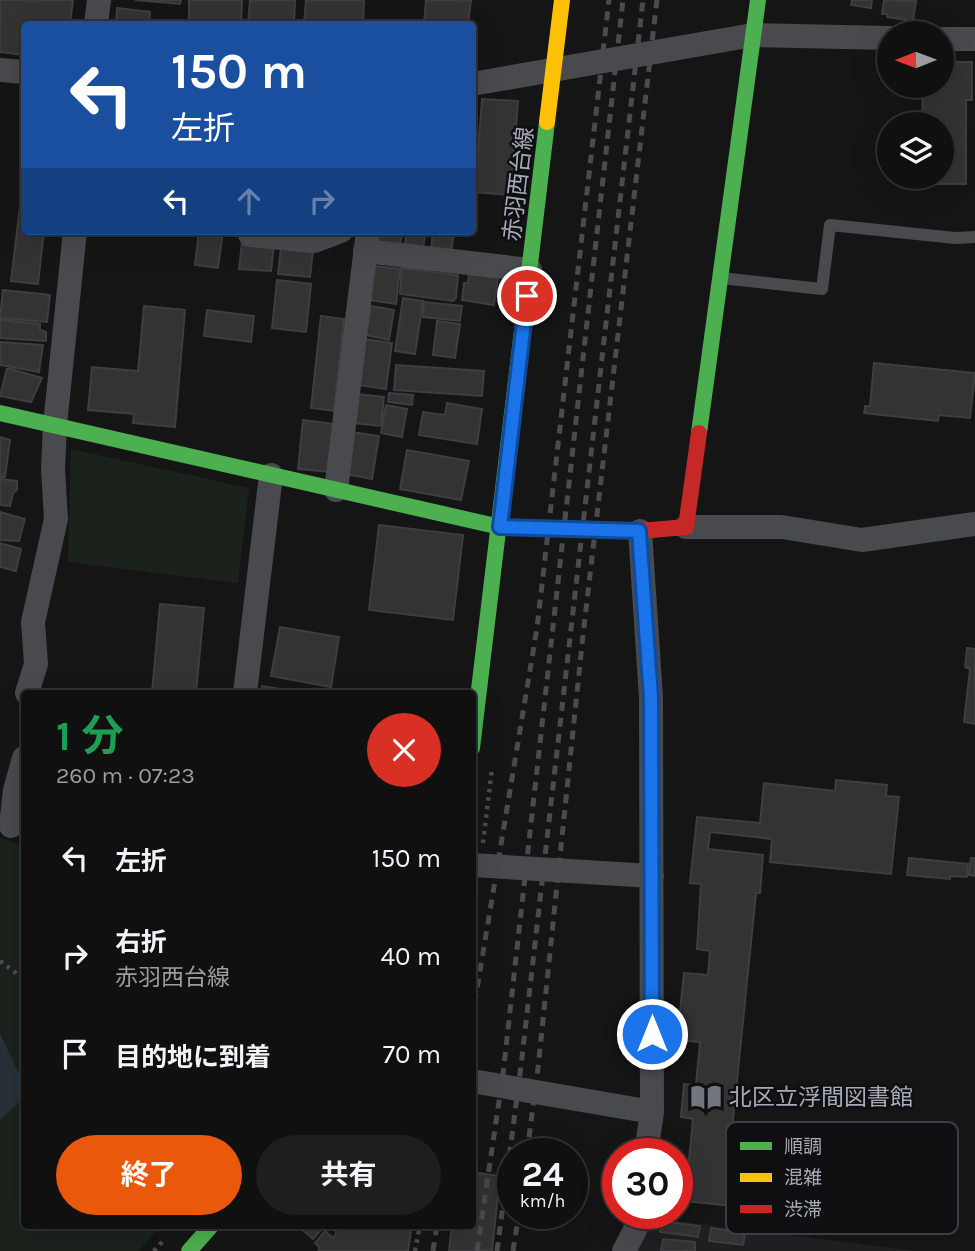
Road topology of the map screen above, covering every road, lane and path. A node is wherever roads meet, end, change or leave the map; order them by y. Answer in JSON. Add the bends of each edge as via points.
{"nodes":[{"id":1,"x":99,"y":0,"type":"edge"},
{"id":2,"x":562,"y":0,"type":"edge"},
{"id":3,"x":758,"y":0,"type":"edge"},
{"id":4,"x":96,"y":21,"type":"edge"},
{"id":5,"x":753,"y":35,"type":"junction"},
{"id":6,"x":877,"y":38,"type":"edge"},
{"id":7,"x":954,"y":39,"type":"edge"},
{"id":8,"x":975,"y":40,"type":"edge"},
{"id":9,"x":0,"y":70,"type":"edge"},
{"id":10,"x":554,"y":70,"type":"junction"},
{"id":11,"x":21,"y":72,"type":"edge"},
{"id":12,"x":476,"y":83,"type":"edge"},
{"id":13,"x":75,"y":235,"type":"edge"},
{"id":14,"x":250,"y":235,"type":"edge"},
{"id":15,"x":330,"y":235,"type":"edge"},
{"id":16,"x":975,"y":237,"type":"edge"},
{"id":17,"x":366,"y":241,"type":"edge"},
{"id":18,"x":530,"y":270,"type":"junction"},
{"id":19,"x":720,"y":278,"type":"junction"},
{"id":20,"x":0,"y":413,"type":"edge"},
{"id":21,"x":55,"y":425,"type":"junction"},
{"id":22,"x":271,"y":475,"type":"junction"},
{"id":23,"x":337,"y":490,"type":"junction"},
{"id":24,"x":975,"y":524,"type":"edge"},
{"id":25,"x":500,"y":527,"type":"junction"},
{"id":26,"x":686,"y":527,"type":"junction"},
{"id":27,"x":639,"y":531,"type":"junction"},
{"id":28,"x":28,"y":690,"type":"edge"},
{"id":29,"x":246,"y":690,"type":"edge"},
{"id":30,"x":476,"y":716,"type":"edge"},
{"id":31,"x":21,"y":769,"type":"edge"},
{"id":32,"x":12,"y":825,"type":"edge"},
{"id":33,"x":476,"y":870,"type":"edge"},
{"id":34,"x":652,"y":876,"type":"junction"},
{"id":35,"x":0,"y":961,"type":"edge"},
{"id":36,"x":21,"y":977,"type":"edge"},
{"id":37,"x":476,"y":1082,"type":"edge"},
{"id":38,"x":652,"y":1112,"type":"junction"},
{"id":39,"x":648,"y":1138,"type":"edge"},
{"id":40,"x":209,"y":1229,"type":"edge"},
{"id":41,"x":419,"y":1229,"type":"edge"},
{"id":42,"x":635,"y":1229,"type":"edge"},
{"id":43,"x":192,"y":1250,"type":"edge"},
{"id":44,"x":415,"y":1251,"type":"edge"},
{"id":45,"x":624,"y":1251,"type":"edge"}],
"edges":[{"from":1,"to":4,"type":"street"},
{"from":2,"to":10,"type":"street","name":"赤羽西台線"},
{"from":3,"to":5,"type":"street"},
{"from":5,"to":6,"type":"street"},
{"from":5,"to":10,"type":"street"},
{"from":5,"to":19,"type":"street"},
{"from":7,"to":8,"type":"street"},
{"from":9,"to":11,"type":"street"},
{"from":10,"to":12,"type":"street"},
{"from":10,"to":18,"type":"street","name":"赤羽西台線"},
{"from":13,"to":21,"type":"street"},
{"from":14,"to":15,"type":"street","via":[[314,241]]},
{"from":16,"to":19,"type":"lane","via":[[830,225],[822,289]]},
{"from":17,"to":18,"type":"street"},
{"from":17,"to":23,"type":"street"},
{"from":18,"to":25,"type":"street","name":"赤羽西台線"},
{"from":19,"to":26,"type":"street"},
{"from":20,"to":21,"type":"street"},
{"from":21,"to":22,"type":"street"},
{"from":21,"to":28,"type":"street","via":[[56,519],[33,622],[36,664]]},
{"from":22,"to":23,"type":"street"},
{"from":22,"to":29,"type":"street"},
{"from":23,"to":25,"type":"street"},
{"from":24,"to":26,"type":"street","via":[[862,540],[782,527]]},
{"from":25,"to":27,"type":"street"},
{"from":25,"to":30,"type":"street","name":"赤羽西台線"},
{"from":26,"to":27,"type":"street"},
{"from":27,"to":34,"type":"street","via":[[651,698]]},
{"from":31,"to":32,"type":"street"},
{"from":33,"to":34,"type":"street"},
{"from":34,"to":38,"type":"street"},
{"from":35,"to":36,"type":"path"},
{"from":37,"to":38,"type":"street"},
{"from":38,"to":39,"type":"street"},
{"from":40,"to":43,"type":"street"},
{"from":41,"to":44,"type":"path"},
{"from":42,"to":45,"type":"street"}]}
